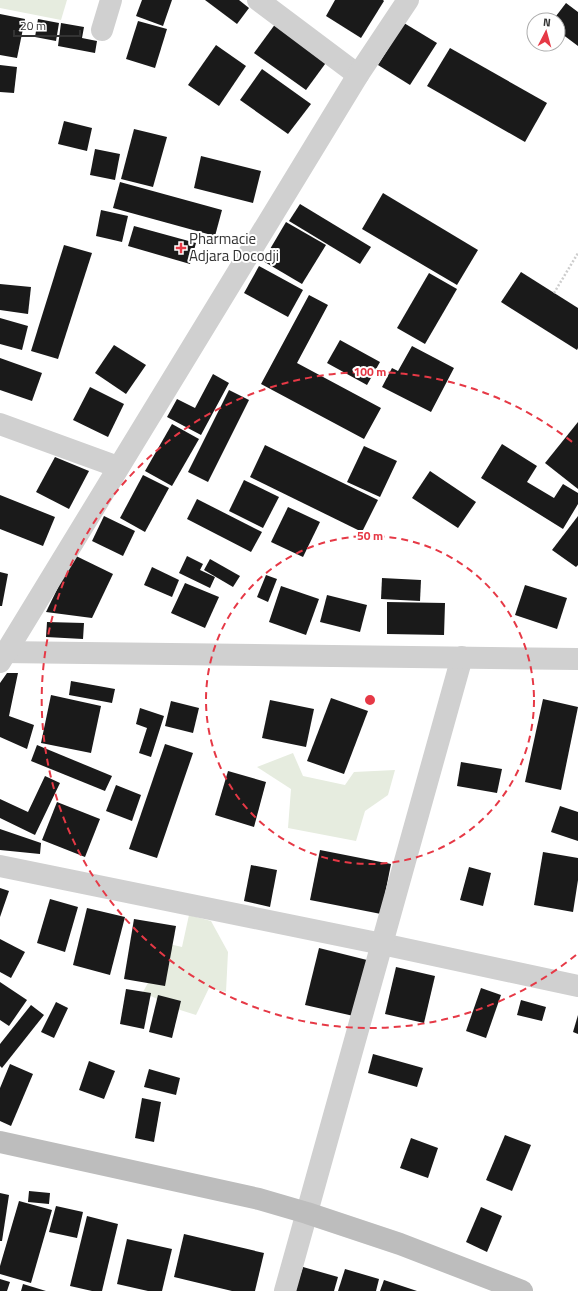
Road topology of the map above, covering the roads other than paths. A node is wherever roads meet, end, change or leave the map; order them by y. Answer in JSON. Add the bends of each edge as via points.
{"nodes":[{"id":1,"x":111,"y":0,"type":"edge"},
{"id":2,"x":258,"y":0,"type":"edge"},
{"id":3,"x":408,"y":0,"type":"edge"},
{"id":4,"x":102,"y":30,"type":"dead end"},
{"id":5,"x":358,"y":75,"type":"junction"},
{"id":6,"x":0,"y":424,"type":"edge"},
{"id":7,"x":118,"y":467,"type":"junction"},
{"id":8,"x":2,"y":656,"type":"edge"},
{"id":9,"x":462,"y":657,"type":"junction"},
{"id":10,"x":578,"y":659,"type":"edge"},
{"id":11,"x":0,"y":866,"type":"edge"},
{"id":12,"x":382,"y":944,"type":"junction"},
{"id":13,"x":578,"y":986,"type":"edge"},
{"id":14,"x":0,"y":1142,"type":"edge"},
{"id":15,"x":307,"y":1213,"type":"junction"},
{"id":16,"x":285,"y":1291,"type":"edge"},
{"id":17,"x":522,"y":1291,"type":"edge"}],
"edges":[{"from":1,"to":4,"type":"street"},
{"from":2,"to":5,"type":"street"},
{"from":3,"to":5,"type":"street"},
{"from":5,"to":7,"type":"street"},
{"from":6,"to":7,"type":"street"},
{"from":7,"to":8,"type":"street"},
{"from":8,"to":9,"type":"street"},
{"from":9,"to":10,"type":"street"},
{"from":9,"to":12,"type":"street"},
{"from":11,"to":12,"type":"street"},
{"from":12,"to":13,"type":"street"},
{"from":12,"to":15,"type":"street"},
{"from":14,"to":15,"type":"main road","via":[[259,1199]]},
{"from":15,"to":16,"type":"street"},
{"from":15,"to":17,"type":"main road","via":[[400,1244]]}]}
